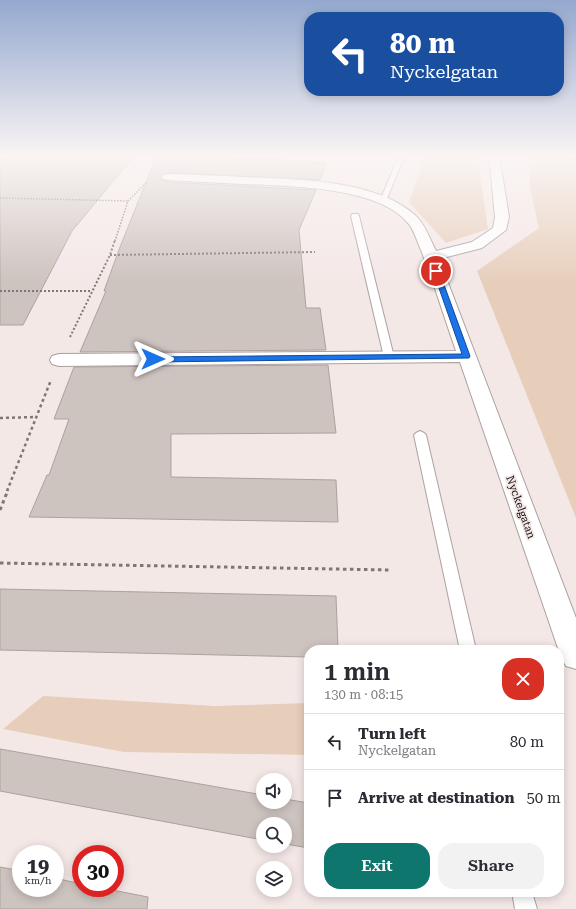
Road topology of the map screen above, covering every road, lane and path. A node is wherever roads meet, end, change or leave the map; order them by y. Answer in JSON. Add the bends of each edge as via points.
{"nodes":[{"id":1,"x":132,"y":197,"type":"edge"},
{"id":2,"x":373,"y":197,"type":"edge"},
{"id":3,"x":384,"y":197,"type":"edge"},
{"id":4,"x":499,"y":197,"type":"edge"},
{"id":5,"x":0,"y":198,"type":"edge"},
{"id":6,"x":128,"y":201,"type":"junction"},
{"id":7,"x":383,"y":201,"type":"junction"},
{"id":8,"x":355,"y":216,"type":"dead end"},
{"id":9,"x":315,"y":252,"type":"dead end"},
{"id":10,"x":110,"y":255,"type":"junction"},
{"id":11,"x":431,"y":257,"type":"junction"},
{"id":12,"x":91,"y":291,"type":"junction"},
{"id":13,"x":0,"y":292,"type":"edge"},
{"id":14,"x":466,"y":356,"type":"junction"},
{"id":15,"x":389,"y":357,"type":"junction"},
{"id":16,"x":59,"y":360,"type":"junction"},
{"id":17,"x":36,"y":417,"type":"junction"},
{"id":18,"x":0,"y":418,"type":"edge"},
{"id":19,"x":420,"y":435,"type":"dead end"},
{"id":20,"x":0,"y":510,"type":"edge"},
{"id":21,"x":0,"y":564,"type":"edge"},
{"id":22,"x":391,"y":570,"type":"dead end"},
{"id":23,"x":467,"y":645,"type":"edge"},
{"id":24,"x":576,"y":657,"type":"edge"},
{"id":25,"x":523,"y":897,"type":"edge"},
{"id":26,"x":526,"y":909,"type":"edge"}],
"edges":[{"from":1,"to":6,"type":"path"},
{"from":2,"to":7,"type":"street","name":"Nyckelgatan"},
{"from":3,"to":7,"type":"lane"},
{"from":4,"to":11,"type":"street","via":[[502,217],[500,230],[477,245]]},
{"from":5,"to":6,"type":"path"},
{"from":6,"to":10,"type":"path"},
{"from":7,"to":11,"type":"street","name":"Nyckelgatan","via":[[394,204],[412,218]]},
{"from":8,"to":15,"type":"lane"},
{"from":9,"to":10,"type":"path"},
{"from":10,"to":12,"type":"path"},
{"from":11,"to":14,"type":"street","name":"Nyckelgatan"},
{"from":12,"to":13,"type":"path"},
{"from":12,"to":16,"type":"path"},
{"from":14,"to":15,"type":"street"},
{"from":14,"to":24,"type":"street","name":"Nyckelgatan"},
{"from":15,"to":16,"type":"street"},
{"from":16,"to":17,"type":"path"},
{"from":17,"to":18,"type":"path"},
{"from":17,"to":20,"type":"path"},
{"from":19,"to":23,"type":"lane"},
{"from":21,"to":22,"type":"path"},
{"from":25,"to":26,"type":"lane"}]}
